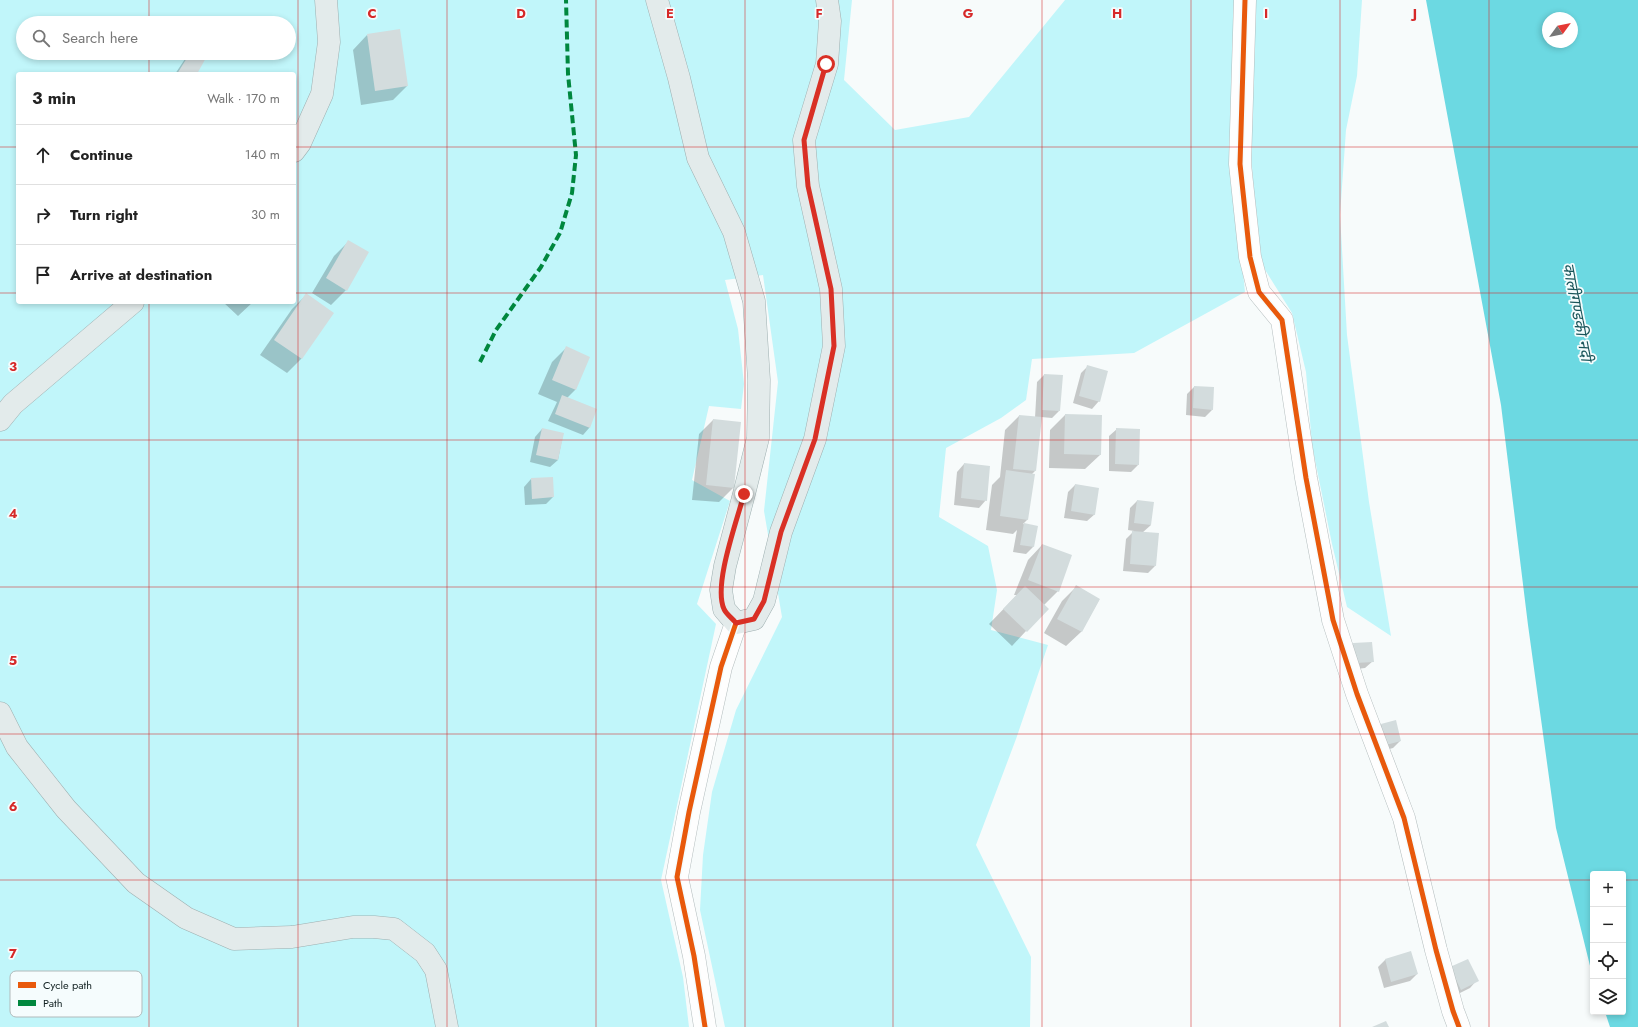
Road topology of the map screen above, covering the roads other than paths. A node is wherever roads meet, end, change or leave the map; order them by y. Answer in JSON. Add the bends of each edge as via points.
{"nodes":[{"id":1,"x":326,"y":0,"type":"edge"},
{"id":2,"x":657,"y":0,"type":"edge"},
{"id":3,"x":827,"y":0,"type":"edge"},
{"id":4,"x":1245,"y":0,"type":"edge"},
{"id":5,"x":296,"y":148,"type":"edge"},
{"id":6,"x":132,"y":304,"type":"edge"},
{"id":7,"x":0,"y":420,"type":"edge"},
{"id":8,"x":736,"y":623,"type":"junction"},
{"id":9,"x":0,"y":713,"type":"edge"},
{"id":10,"x":447,"y":1027,"type":"edge"},
{"id":11,"x":705,"y":1027,"type":"edge"},
{"id":12,"x":1459,"y":1027,"type":"edge"}],
"edges":[{"from":1,"to":5,"type":"main road","via":[[329,42],[322,94]]},
{"from":2,"to":8,"type":"main road","via":[[698,158],[734,232],[754,301],[759,380],[758,438],[721,590],[724,609]]},
{"from":3,"to":8,"type":"main road","via":[[830,21],[826,64],[804,140],[808,186],[831,289],[834,346],[815,439],[781,532],[764,601],[754,619]]},
{"from":4,"to":12,"type":"street","via":[[1240,164],[1250,257],[1259,292],[1282,320],[1306,478],[1333,620],[1357,694],[1404,818],[1436,950]]},
{"from":6,"to":7,"type":"main road","via":[[13,404]]},
{"from":8,"to":11,"type":"street","via":[[721,666],[677,877],[694,956]]},
{"from":9,"to":10,"type":"main road","via":[[17,747],[66,809],[136,883],[186,918],[234,938],[292,937],[354,927],[394,930],[425,953],[436,970]]}]}
